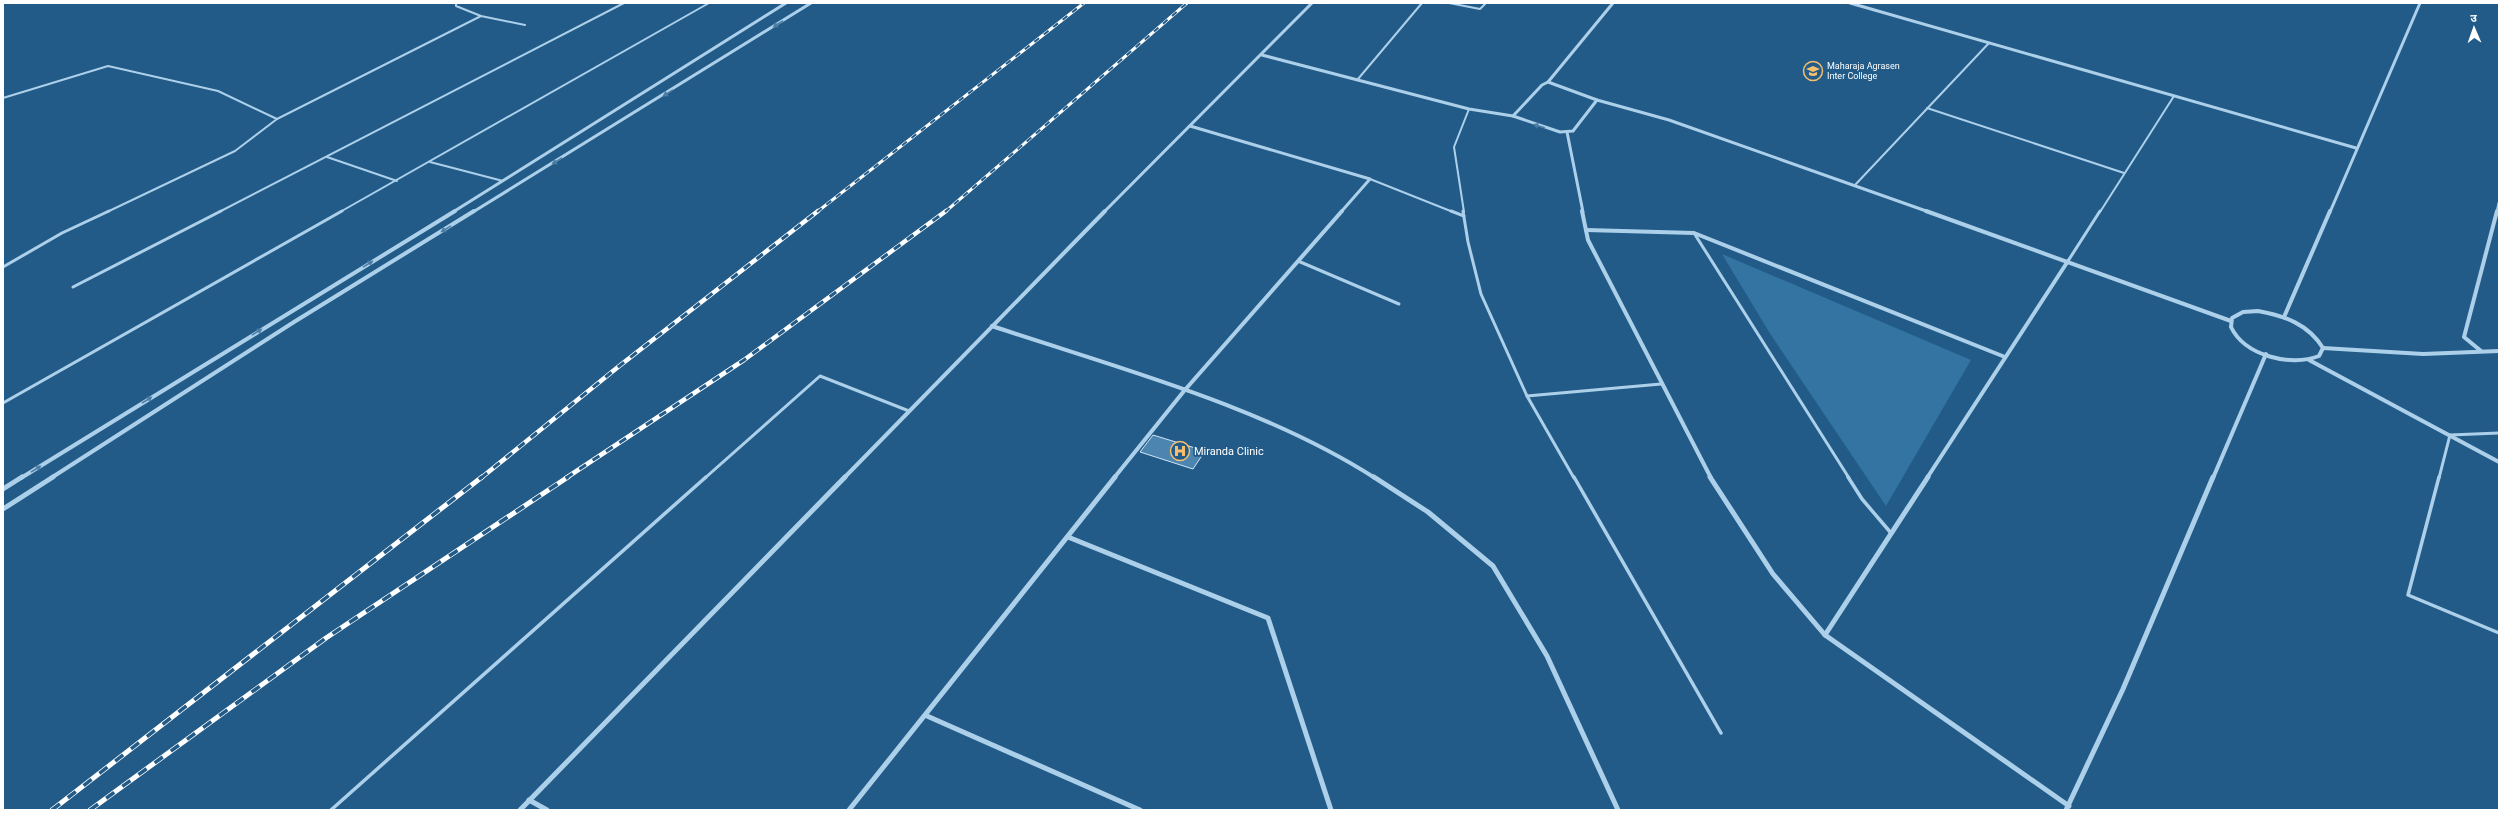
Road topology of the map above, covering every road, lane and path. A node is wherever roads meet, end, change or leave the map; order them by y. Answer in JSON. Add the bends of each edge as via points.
{"nodes":[{"id":1,"x":456,"y":3,"type":"edge"},
{"id":2,"x":624,"y":3,"type":"edge"},
{"id":3,"x":709,"y":3,"type":"edge"},
{"id":4,"x":786,"y":3,"type":"edge"},
{"id":5,"x":811,"y":3,"type":"edge"},
{"id":6,"x":1312,"y":3,"type":"edge"},
{"id":7,"x":1422,"y":3,"type":"edge"},
{"id":8,"x":1449,"y":3,"type":"edge"},
{"id":9,"x":1486,"y":3,"type":"edge"},
{"id":10,"x":1613,"y":3,"type":"edge"},
{"id":11,"x":1850,"y":3,"type":"edge"},
{"id":12,"x":2420,"y":3,"type":"edge"},
{"id":13,"x":481,"y":16,"type":"junction"},
{"id":14,"x":525,"y":25,"type":"dead end"},
{"id":15,"x":1988,"y":43,"type":"junction"},
{"id":16,"x":1262,"y":55,"type":"junction"},
{"id":17,"x":1358,"y":79,"type":"junction"},
{"id":18,"x":1548,"y":82,"type":"junction"},
{"id":19,"x":2174,"y":96,"type":"junction"},
{"id":20,"x":3,"y":98,"type":"edge"},
{"id":21,"x":1597,"y":100,"type":"junction"},
{"id":22,"x":1469,"y":108,"type":"junction"},
{"id":23,"x":1927,"y":108,"type":"junction"},
{"id":24,"x":1513,"y":116,"type":"junction"},
{"id":25,"x":277,"y":119,"type":"junction"},
{"id":26,"x":1190,"y":126,"type":"junction"},
{"id":27,"x":1567,"y":132,"type":"junction"},
{"id":28,"x":2356,"y":148,"type":"junction"},
{"id":29,"x":327,"y":157,"type":"junction"},
{"id":30,"x":430,"y":162,"type":"junction"},
{"id":31,"x":2124,"y":173,"type":"junction"},
{"id":32,"x":1370,"y":179,"type":"junction"},
{"id":33,"x":396,"y":181,"type":"junction"},
{"id":34,"x":503,"y":181,"type":"junction"},
{"id":35,"x":1855,"y":185,"type":"junction"},
{"id":36,"x":2499,"y":203,"type":"edge"},
{"id":37,"x":1464,"y":216,"type":"junction"},
{"id":38,"x":1586,"y":230,"type":"junction"},
{"id":39,"x":1694,"y":233,"type":"junction"},
{"id":40,"x":2068,"y":260,"type":"junction"},
{"id":41,"x":1298,"y":261,"type":"junction"},
{"id":42,"x":3,"y":267,"type":"edge"},
{"id":43,"x":73,"y":287,"type":"dead end"},
{"id":44,"x":1399,"y":304,"type":"dead end"},
{"id":45,"x":2284,"y":317,"type":"junction"},
{"id":46,"x":2231,"y":321,"type":"junction"},
{"id":47,"x":992,"y":326,"type":"junction"},
{"id":48,"x":2323,"y":348,"type":"junction"},
{"id":49,"x":2481,"y":351,"type":"junction"},
{"id":50,"x":2499,"y":351,"type":"edge"},
{"id":51,"x":2266,"y":354,"type":"junction"},
{"id":52,"x":2005,"y":357,"type":"junction"},
{"id":53,"x":2309,"y":360,"type":"junction"},
{"id":54,"x":1661,"y":384,"type":"junction"},
{"id":55,"x":1184,"y":391,"type":"junction"},
{"id":56,"x":1527,"y":396,"type":"junction"},
{"id":57,"x":3,"y":403,"type":"edge"},
{"id":58,"x":909,"y":411,"type":"junction"},
{"id":59,"x":2499,"y":433,"type":"edge"},
{"id":60,"x":2450,"y":435,"type":"junction"},
{"id":61,"x":2499,"y":462,"type":"edge"},
{"id":62,"x":3,"y":489,"type":"edge"},
{"id":63,"x":3,"y":509,"type":"edge"},
{"id":64,"x":1891,"y":533,"type":"junction"},
{"id":65,"x":1068,"y":537,"type":"junction"},
{"id":66,"x":2499,"y":633,"type":"edge"},
{"id":67,"x":1825,"y":634,"type":"junction"},
{"id":68,"x":927,"y":716,"type":"junction"},
{"id":69,"x":1721,"y":733,"type":"dead end"},
{"id":70,"x":529,"y":800,"type":"junction"},
{"id":71,"x":2068,"y":808,"type":"edge"},
{"id":72,"x":330,"y":810,"type":"edge"},
{"id":73,"x":520,"y":810,"type":"edge"},
{"id":74,"x":547,"y":810,"type":"edge"},
{"id":75,"x":849,"y":810,"type":"edge"},
{"id":76,"x":1140,"y":810,"type":"edge"},
{"id":77,"x":1330,"y":810,"type":"edge"},
{"id":78,"x":1618,"y":810,"type":"edge"}],
"edges":[{"from":1,"to":13,"type":"lane","via":[[456,6]]},
{"from":2,"to":29,"type":"lane"},
{"from":3,"to":30,"type":"lane"},
{"from":4,"to":34,"type":"street"},
{"from":5,"to":63,"type":"street","one_way":true,"via":[[294,322]]},
{"from":6,"to":16,"type":"street"},
{"from":7,"to":17,"type":"lane"},
{"from":8,"to":9,"type":"lane","via":[[1480,9]]},
{"from":10,"to":18,"type":"street"},
{"from":11,"to":15,"type":"street"},
{"from":12,"to":28,"type":"street"},
{"from":13,"to":14,"type":"lane"},
{"from":13,"to":25,"type":"lane"},
{"from":15,"to":19,"type":"street"},
{"from":15,"to":23,"type":"lane"},
{"from":16,"to":17,"type":"street"},
{"from":16,"to":26,"type":"street"},
{"from":17,"to":22,"type":"street"},
{"from":18,"to":21,"type":"street"},
{"from":18,"to":24,"type":"street","via":[[1542,85]]},
{"from":19,"to":28,"type":"street"},
{"from":19,"to":31,"type":"lane"},
{"from":20,"to":25,"type":"lane","via":[[108,66],[218,91]]},
{"from":21,"to":27,"type":"street","via":[[1572,131]]},
{"from":21,"to":35,"type":"street","via":[[1669,120]]},
{"from":22,"to":24,"type":"street"},
{"from":22,"to":37,"type":"lane","via":[[1454,147]]},
{"from":23,"to":31,"type":"lane"},
{"from":23,"to":35,"type":"lane"},
{"from":27,"to":24,"type":"street","one_way":true},
{"from":25,"to":42,"type":"lane","via":[[235,151],[62,233]]},
{"from":26,"to":32,"type":"street"},
{"from":26,"to":47,"type":"street"},
{"from":27,"to":38,"type":"street"},
{"from":28,"to":45,"type":"street"},
{"from":29,"to":33,"type":"lane"},
{"from":29,"to":43,"type":"lane"},
{"from":30,"to":33,"type":"lane"},
{"from":30,"to":34,"type":"lane"},
{"from":31,"to":40,"type":"lane"},
{"from":32,"to":37,"type":"lane"},
{"from":32,"to":41,"type":"street"},
{"from":33,"to":57,"type":"lane"},
{"from":62,"to":34,"type":"street","one_way":true},
{"from":35,"to":40,"type":"street"},
{"from":36,"to":49,"type":"street","via":[[2464,337]]},
{"from":37,"to":56,"type":"lane","via":[[1481,294]]},
{"from":38,"to":39,"type":"street"},
{"from":38,"to":54,"type":"street","via":[[1588,240]]},
{"from":39,"to":52,"type":"street"},
{"from":39,"to":64,"type":"lane","via":[[1862,499]]},
{"from":40,"to":46,"type":"street"},
{"from":40,"to":52,"type":"street"},
{"from":41,"to":44,"type":"lane"},
{"from":41,"to":55,"type":"street"},
{"from":45,"to":46,"type":"street","via":[[2258,311],[2243,312]]},
{"from":45,"to":48,"type":"street","via":[[2307,328],[2318,337]]},
{"from":46,"to":51,"type":"street","via":[[2233,332],[2243,343]]},
{"from":47,"to":55,"type":"street"},
{"from":47,"to":58,"type":"street"},
{"from":48,"to":49,"type":"street","via":[[2423,354]]},
{"from":48,"to":53,"type":"street","via":[[2319,356]]},
{"from":49,"to":50,"type":"street"},
{"from":51,"to":53,"type":"street","via":[[2296,362]]},
{"from":51,"to":71,"type":"street","via":[[2124,689]]},
{"from":52,"to":64,"type":"street"},
{"from":53,"to":60,"type":"street"},
{"from":54,"to":56,"type":"lane"},
{"from":54,"to":67,"type":"street","via":[[1702,464],[1773,574]]},
{"from":55,"to":65,"type":"street"},
{"from":55,"to":78,"type":"street","via":[[1242,410],[1352,463],[1428,512],[1493,566],[1547,656]]},
{"from":56,"to":69,"type":"lane"},
{"from":58,"to":70,"type":"street"},
{"from":58,"to":72,"type":"lane","via":[[820,376]]},
{"from":59,"to":60,"type":"lane"},
{"from":60,"to":61,"type":"street"},
{"from":60,"to":66,"type":"lane","via":[[2408,595]]},
{"from":64,"to":67,"type":"street"},
{"from":65,"to":68,"type":"street"},
{"from":65,"to":77,"type":"street","via":[[1268,618]]},
{"from":67,"to":71,"type":"street"},
{"from":68,"to":75,"type":"street"},
{"from":68,"to":76,"type":"street"},
{"from":70,"to":73,"type":"street"},
{"from":70,"to":74,"type":"street"}]}
